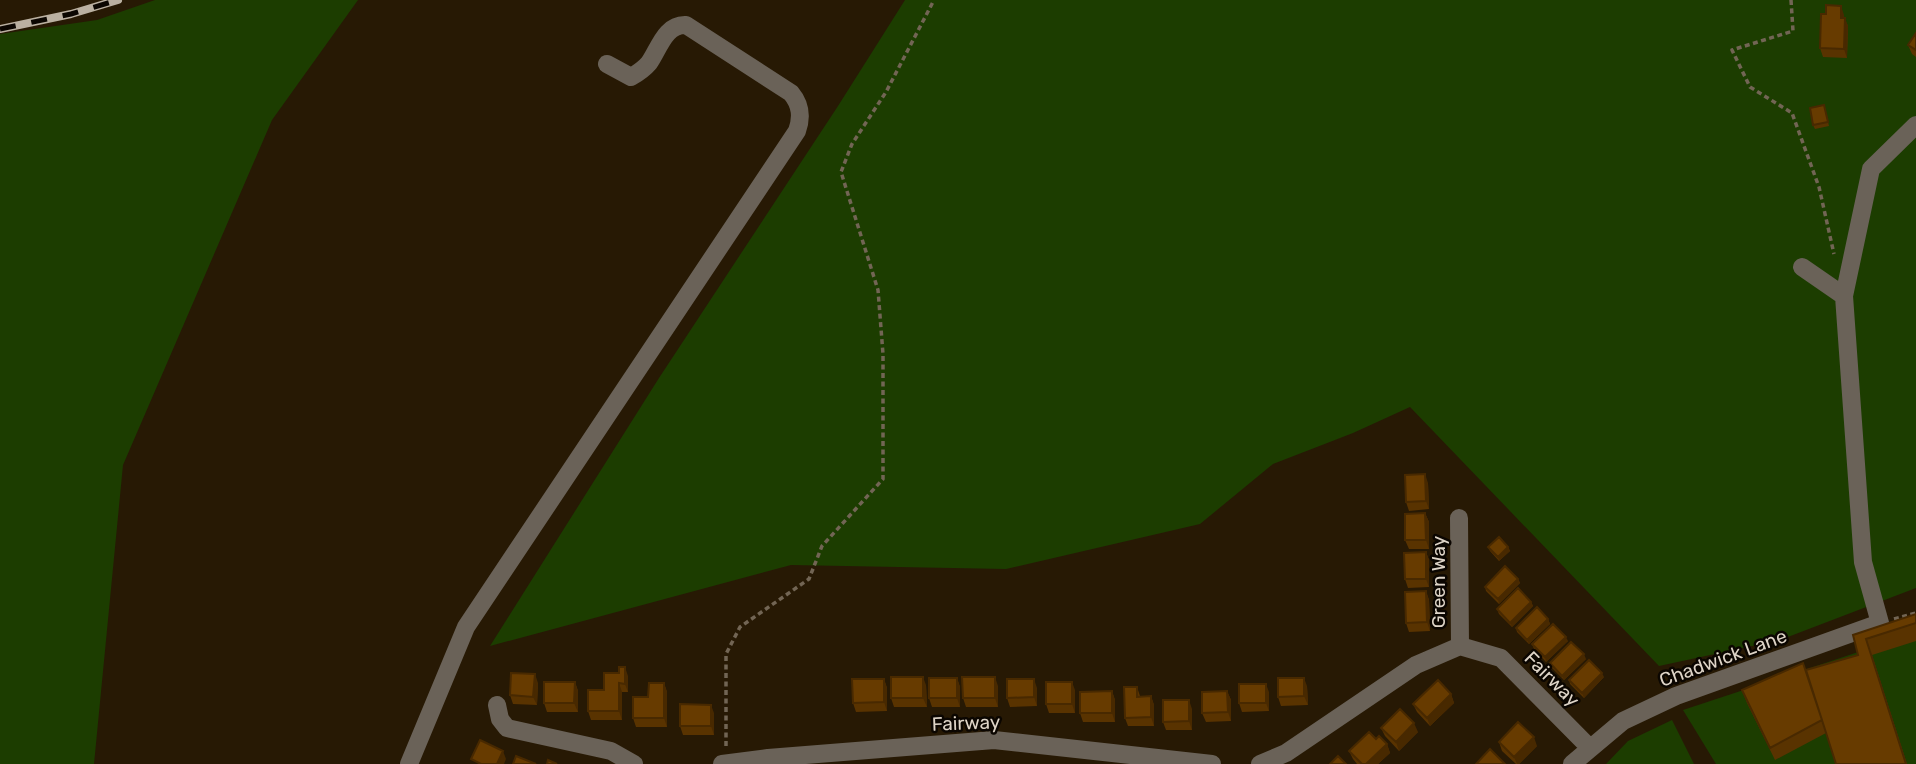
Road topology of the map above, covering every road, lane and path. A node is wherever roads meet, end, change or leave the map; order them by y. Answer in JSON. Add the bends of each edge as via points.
{"nodes":[{"id":1,"x":934,"y":0,"type":"edge"},
{"id":2,"x":1791,"y":0,"type":"edge"},
{"id":3,"x":607,"y":64,"type":"dead end"},
{"id":4,"x":1916,"y":125,"type":"edge"},
{"id":5,"x":1835,"y":255,"type":"dead end"},
{"id":6,"x":1802,"y":267,"type":"dead end"},
{"id":7,"x":1844,"y":296,"type":"junction"},
{"id":8,"x":1459,"y":518,"type":"dead end"},
{"id":9,"x":1460,"y":646,"type":"junction"},
{"id":10,"x":497,"y":705,"type":"dead end"},
{"id":11,"x":1590,"y":748,"type":"junction"},
{"id":12,"x":724,"y":763,"type":"edge"},
{"id":13,"x":409,"y":764,"type":"edge"},
{"id":14,"x":634,"y":764,"type":"edge"},
{"id":15,"x":1212,"y":764,"type":"edge"},
{"id":16,"x":1260,"y":764,"type":"edge"},
{"id":17,"x":1572,"y":764,"type":"edge"}],
"edges":[{"from":1,"to":12,"type":"path","via":[[886,92],[852,144],[841,172],[878,290],[883,479],[822,546],[809,579],[740,627],[726,653]]},
{"from":2,"to":5,"type":"path","via":[[1793,31],[1732,50],[1750,87],[1792,113],[1819,187]]},
{"from":3,"to":13,"type":"street","via":[[631,77],[648,64],[669,32],[686,25],[791,93],[801,121],[706,271],[466,627]]},
{"from":4,"to":7,"type":"street","via":[[1871,169]]},
{"from":6,"to":7,"type":"street"},
{"from":7,"to":11,"type":"street","name":"Chadwick Lane","via":[[1863,562],[1880,624],[1676,696],[1623,721]]},
{"from":8,"to":9,"type":"street","name":"Green Way"},
{"from":9,"to":11,"type":"street","name":"Fairway","via":[[1501,658]]},
{"from":9,"to":16,"type":"street","via":[[1416,665],[1286,753]]},
{"from":10,"to":14,"type":"street","via":[[500,719],[517,732],[611,751]]},
{"from":11,"to":17,"type":"street","name":"Chadwick Lane"},
{"from":12,"to":15,"type":"street","name":"Fairway","via":[[994,740]]}]}
